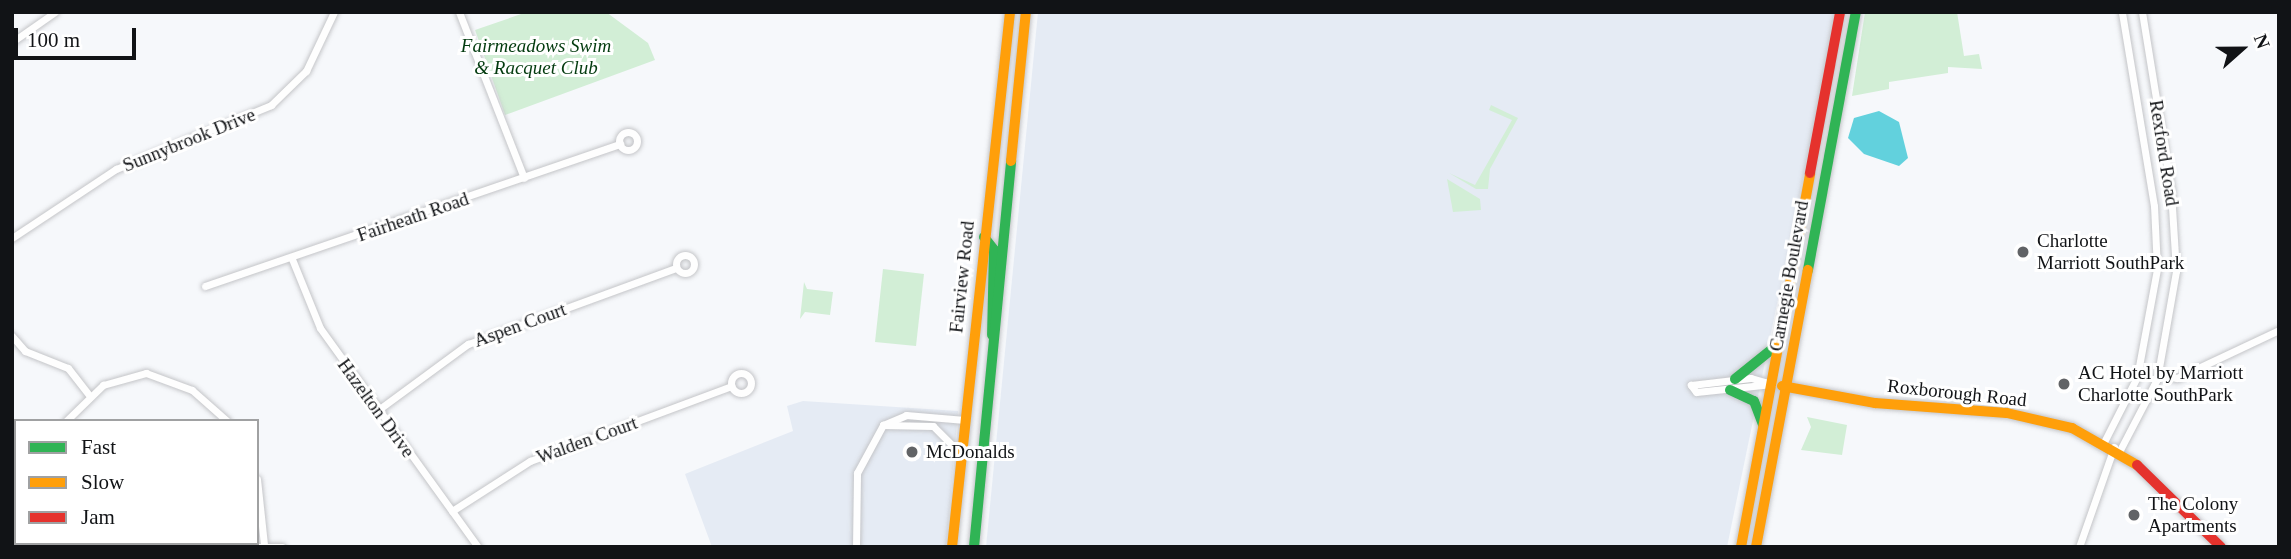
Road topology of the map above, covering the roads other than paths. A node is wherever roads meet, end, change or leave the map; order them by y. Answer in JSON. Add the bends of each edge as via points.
{"nodes":[{"id":1,"x":55,"y":12,"type":"edge"},
{"id":2,"x":334,"y":12,"type":"edge"},
{"id":3,"x":459,"y":12,"type":"edge"},
{"id":4,"x":1010,"y":12,"type":"edge"},
{"id":5,"x":1026,"y":12,"type":"edge"},
{"id":6,"x":1840,"y":12,"type":"edge"},
{"id":7,"x":1856,"y":12,"type":"edge"},
{"id":8,"x":2122,"y":12,"type":"edge"},
{"id":9,"x":2142,"y":12,"type":"edge"},
{"id":10,"x":12,"y":42,"type":"edge"},
{"id":11,"x":620,"y":144,"type":"dead end"},
{"id":12,"x":524,"y":178,"type":"junction"},
{"id":13,"x":985,"y":237,"type":"junction"},
{"id":14,"x":12,"y":238,"type":"edge"},
{"id":15,"x":292,"y":259,"type":"junction"},
{"id":16,"x":676,"y":268,"type":"dead end"},
{"id":17,"x":205,"y":286,"type":"dead end"},
{"id":18,"x":2279,"y":330,"type":"edge"},
{"id":19,"x":12,"y":336,"type":"edge"},
{"id":20,"x":1781,"y":336,"type":"junction"},
{"id":21,"x":993,"y":345,"type":"junction"},
{"id":22,"x":2158,"y":374,"type":"junction"},
{"id":23,"x":1735,"y":379,"type":"junction"},
{"id":24,"x":1772,"y":384,"type":"junction"},
{"id":25,"x":732,"y":386,"type":"dead end"},
{"id":26,"x":1787,"y":386,"type":"junction"},
{"id":27,"x":1730,"y":390,"type":"junction"},
{"id":28,"x":89,"y":395,"type":"junction"},
{"id":29,"x":378,"y":410,"type":"junction"},
{"id":30,"x":68,"y":419,"type":"edge"},
{"id":31,"x":225,"y":419,"type":"edge"},
{"id":32,"x":965,"y":420,"type":"junction"},
{"id":33,"x":883,"y":425,"type":"junction"},
{"id":34,"x":1763,"y":430,"type":"junction"},
{"id":35,"x":2113,"y":446,"type":"junction"},
{"id":36,"x":961,"y":456,"type":"junction"},
{"id":37,"x":259,"y":498,"type":"edge"},
{"id":38,"x":452,"y":512,"type":"junction"},
{"id":39,"x":264,"y":544,"type":"junction"},
{"id":40,"x":253,"y":547,"type":"edge"},
{"id":41,"x":282,"y":547,"type":"edge"},
{"id":42,"x":478,"y":547,"type":"edge"},
{"id":43,"x":856,"y":547,"type":"edge"},
{"id":44,"x":952,"y":547,"type":"edge"},
{"id":45,"x":974,"y":547,"type":"edge"},
{"id":46,"x":1741,"y":547,"type":"edge"},
{"id":47,"x":1756,"y":547,"type":"edge"},
{"id":48,"x":2079,"y":547,"type":"edge"},
{"id":49,"x":2221,"y":547,"type":"edge"}],
"edges":[{"from":1,"to":10,"type":"street"},
{"from":2,"to":14,"type":"street","name":"Sunnybrook Drive","via":[[321,48],[283,96],[245,119],[116,169]]},
{"from":3,"to":12,"type":"street"},
{"from":4,"to":13,"type":"street","name":"Fairview Road"},
{"from":5,"to":21,"type":"street","name":"Fairview Road"},
{"from":6,"to":20,"type":"street","name":"Carnegie Boulevard"},
{"from":7,"to":26,"type":"street","name":"Carnegie Boulevard"},
{"from":8,"to":35,"type":"street","name":"Rexford Road","via":[[2154,206],[2157,269],[2139,369]]},
{"from":9,"to":22,"type":"street","name":"Rexford Road","via":[[2175,222],[2174,295]]},
{"from":11,"to":12,"type":"street","name":"Fairheath Road"},
{"from":12,"to":15,"type":"street","name":"Fairheath Road"},
{"from":13,"to":21,"type":"street","via":[[994,251],[988,308]]},
{"from":13,"to":32,"type":"street","name":"Fairview Road"},
{"from":15,"to":17,"type":"street","name":"Fairheath Road"},
{"from":15,"to":29,"type":"street","name":"Hazelton Drive","via":[[316,322]]},
{"from":16,"to":29,"type":"street","name":"Aspen Court","via":[[468,344]]},
{"from":18,"to":22,"type":"street","via":[[2177,378]]},
{"from":19,"to":28,"type":"street","via":[[25,351],[68,368]]},
{"from":20,"to":23,"type":"street","via":[[1764,362]]},
{"from":20,"to":24,"type":"street","name":"Carnegie Boulevard"},
{"from":21,"to":45,"type":"street","name":"Fairview Road"},
{"from":22,"to":35,"type":"street","name":"Rexford Road"},
{"from":23,"to":24,"type":"street"},
{"from":23,"to":27,"type":"street","via":[[1690,386],[1696,392]]},
{"from":24,"to":26,"type":"street","name":"Roxborough Road"},
{"from":24,"to":27,"type":"street"},
{"from":24,"to":34,"type":"street","name":"Carnegie Boulevard"},
{"from":25,"to":38,"type":"street","name":"Walden Court","via":[[530,461]]},
{"from":26,"to":35,"type":"street","name":"Roxborough Road","via":[[1882,404],[2021,415]]},
{"from":26,"to":47,"type":"street","name":"Carnegie Boulevard"},
{"from":27,"to":34,"type":"street","via":[[1754,401]]},
{"from":28,"to":30,"type":"street"},
{"from":28,"to":31,"type":"street","via":[[117,378],[150,374],[192,390]]},
{"from":29,"to":38,"type":"street","name":"Hazelton Drive"},
{"from":32,"to":33,"type":"street","via":[[906,415]]},
{"from":32,"to":36,"type":"street","name":"Fairview Road"},
{"from":33,"to":36,"type":"street","via":[[933,426]]},
{"from":33,"to":43,"type":"street","via":[[857,473]]},
{"from":34,"to":46,"type":"street","name":"Carnegie Boulevard"},
{"from":35,"to":48,"type":"street"},
{"from":35,"to":49,"type":"street","name":"Roxborough Road","via":[[2168,488]]},
{"from":36,"to":44,"type":"street","name":"Fairview Road"},
{"from":37,"to":39,"type":"street"},
{"from":38,"to":42,"type":"street","name":"Hazelton Drive"},
{"from":39,"to":40,"type":"street"},
{"from":39,"to":41,"type":"street"}]}
